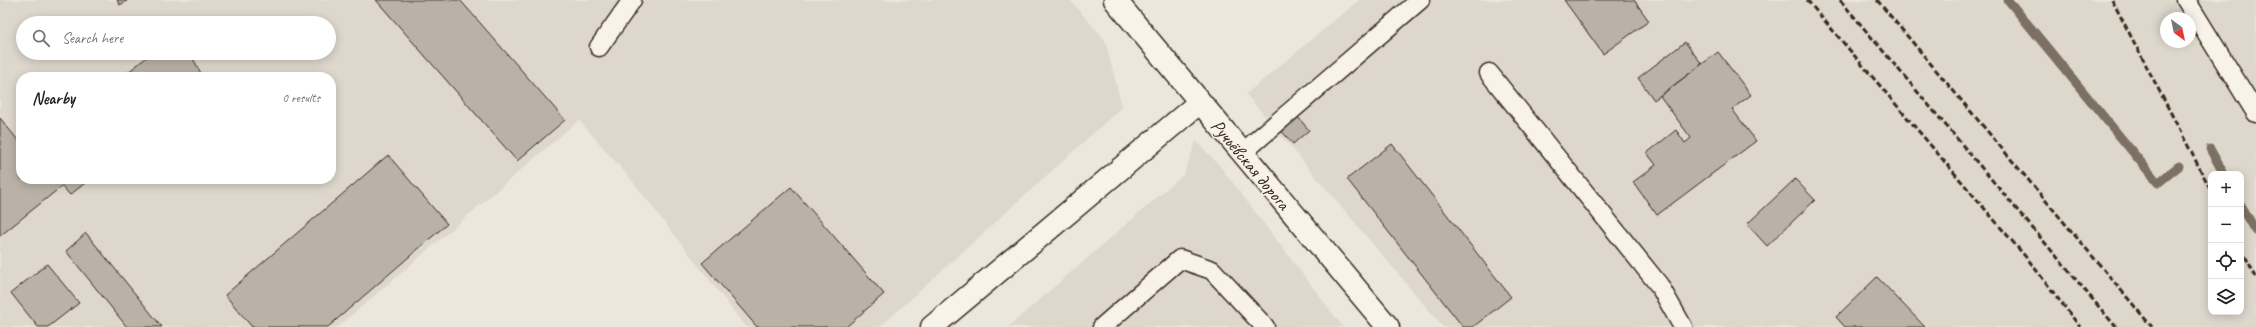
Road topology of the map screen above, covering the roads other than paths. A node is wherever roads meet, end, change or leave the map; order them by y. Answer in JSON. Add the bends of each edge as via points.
{"nodes":[{"id":1,"x":632,"y":0,"type":"edge"},
{"id":2,"x":1115,"y":0,"type":"edge"},
{"id":3,"x":1420,"y":0,"type":"edge"},
{"id":4,"x":2186,"y":0,"type":"edge"},
{"id":5,"x":599,"y":47,"type":"dead end"},
{"id":6,"x":1489,"y":73,"type":"dead end"},
{"id":7,"x":1200,"y":102,"type":"junction"},
{"id":8,"x":2256,"y":113,"type":"edge"},
{"id":9,"x":1242,"y":153,"type":"junction"},
{"id":10,"x":932,"y":327,"type":"edge"},
{"id":11,"x":1102,"y":327,"type":"edge"},
{"id":12,"x":1265,"y":327,"type":"edge"},
{"id":13,"x":1388,"y":327,"type":"edge"},
{"id":14,"x":1683,"y":327,"type":"edge"}],
"edges":[{"from":1,"to":5,"type":"lane"},
{"from":2,"to":7,"type":"street","name":"Ручьёвская дорога"},
{"from":3,"to":9,"type":"lane"},
{"from":4,"to":8,"type":"lane"},
{"from":6,"to":14,"type":"lane","via":[[1659,285]]},
{"from":7,"to":9,"type":"street","name":"Ручьёвская дорога"},
{"from":7,"to":10,"type":"street"},
{"from":9,"to":13,"type":"street","name":"Ручьёвская дорога"},
{"from":11,"to":12,"type":"lane","via":[[1180,259],[1212,270]]}]}
